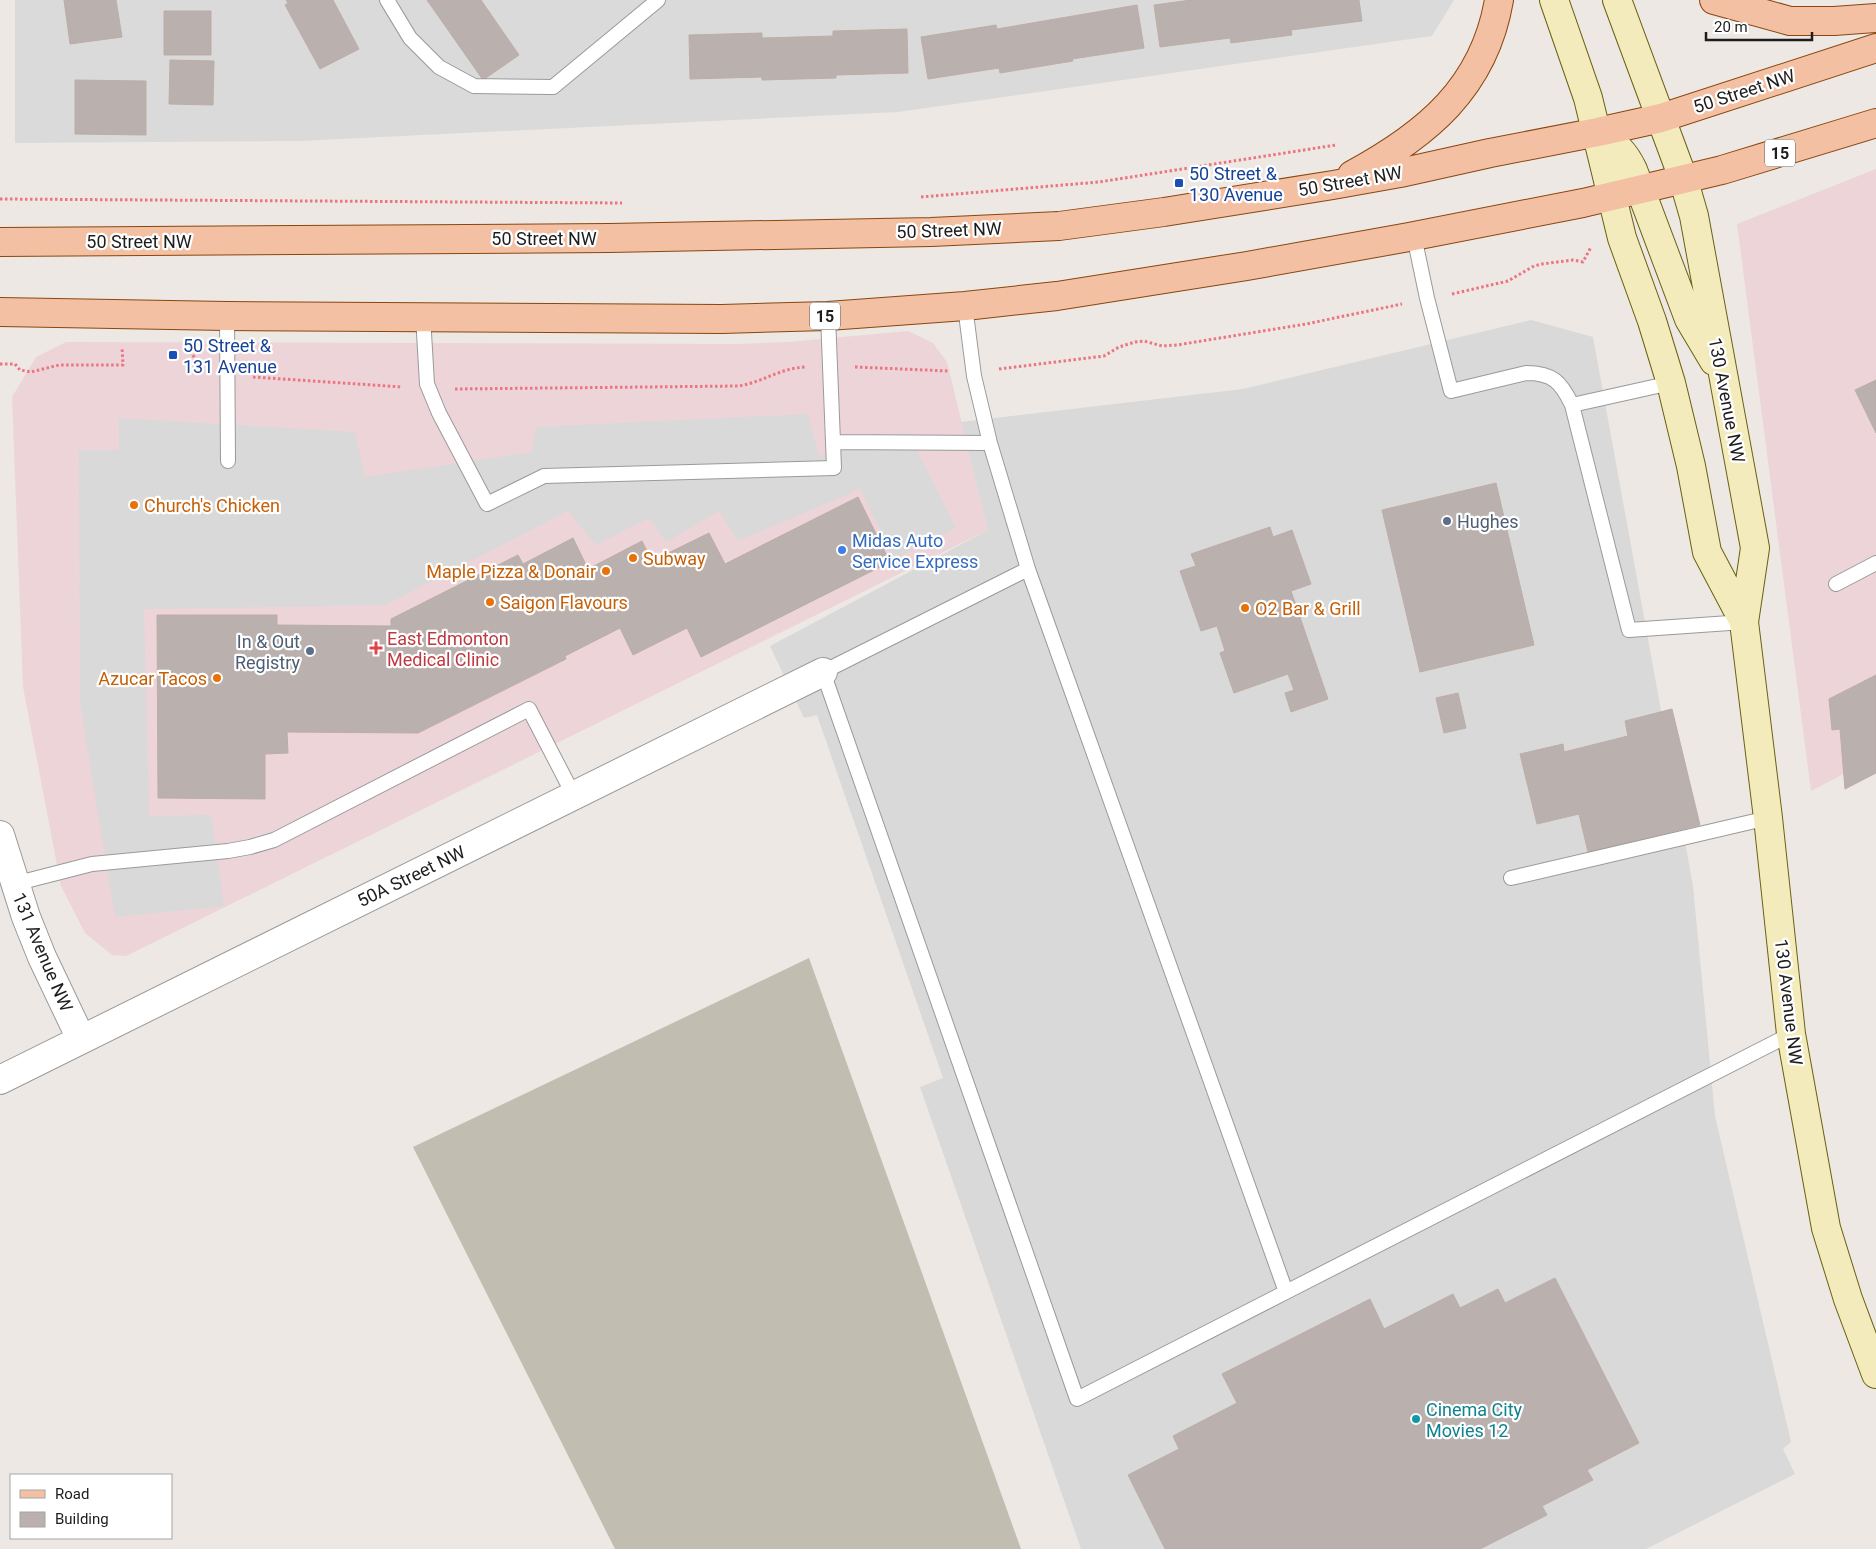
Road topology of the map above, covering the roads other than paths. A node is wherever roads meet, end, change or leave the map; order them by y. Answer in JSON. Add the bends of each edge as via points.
{"nodes":[{"id":1,"x":387,"y":0,"type":"edge"},
{"id":2,"x":658,"y":0,"type":"edge"},
{"id":3,"x":1499,"y":0,"type":"edge"},
{"id":4,"x":1554,"y":0,"type":"edge"},
{"id":5,"x":1617,"y":0,"type":"edge"},
{"id":6,"x":1714,"y":0,"type":"edge"},
{"id":7,"x":1876,"y":18,"type":"edge"},
{"id":8,"x":1876,"y":48,"type":"edge"},
{"id":9,"x":1661,"y":118,"type":"junction"},
{"id":10,"x":1876,"y":123,"type":"edge"},
{"id":11,"x":1598,"y":132,"type":"junction"},
{"id":12,"x":1683,"y":178,"type":"junction"},
{"id":13,"x":1334,"y":185,"type":"junction"},
{"id":14,"x":1640,"y":189,"type":"junction"},
{"id":15,"x":1611,"y":196,"type":"junction"},
{"id":16,"x":1414,"y":236,"type":"junction"},
{"id":17,"x":0,"y":242,"type":"edge"},
{"id":18,"x":964,"y":306,"type":"junction"},
{"id":19,"x":0,"y":312,"type":"edge"},
{"id":20,"x":227,"y":316,"type":"junction"},
{"id":21,"x":422,"y":316,"type":"junction"},
{"id":22,"x":828,"y":316,"type":"junction"},
{"id":23,"x":1723,"y":378,"type":"junction"},
{"id":24,"x":1671,"y":383,"type":"junction"},
{"id":25,"x":1572,"y":405,"type":"junction"},
{"id":26,"x":833,"y":442,"type":"junction"},
{"id":27,"x":990,"y":443,"type":"junction"},
{"id":28,"x":228,"y":461,"type":"dead end"},
{"id":29,"x":1876,"y":563,"type":"edge"},
{"id":30,"x":1028,"y":569,"type":"junction"},
{"id":31,"x":1836,"y":584,"type":"dead end"},
{"id":32,"x":1744,"y":622,"type":"junction"},
{"id":33,"x":823,"y":672,"type":"junction"},
{"id":34,"x":574,"y":796,"type":"junction"},
{"id":35,"x":1768,"y":818,"type":"junction"},
{"id":36,"x":0,"y":835,"type":"edge"},
{"id":37,"x":1511,"y":878,"type":"dead end"},
{"id":38,"x":14,"y":884,"type":"junction"},
{"id":39,"x":1791,"y":1034,"type":"junction"},
{"id":40,"x":81,"y":1039,"type":"junction"},
{"id":41,"x":0,"y":1080,"type":"edge"},
{"id":42,"x":1286,"y":1292,"type":"junction"},
{"id":43,"x":1875,"y":1371,"type":"edge"}],
"edges":[{"from":1,"to":2,"type":"lane","via":[[410,38],[439,67],[474,86],[553,87]]},
{"from":3,"to":13,"type":"main road","via":[[1488,41],[1458,94],[1414,137]]},
{"from":4,"to":11,"type":"street","name":"130 Avenue NW"},
{"from":5,"to":9,"type":"street","name":"130 Avenue NW"},
{"from":6,"to":7,"type":"main road","via":[[1790,21]]},
{"from":8,"to":9,"type":"main road","name":"50 Street NW"},
{"from":9,"to":11,"type":"main road","name":"50 Street NW"},
{"from":9,"to":12,"type":"street","name":"130 Avenue NW"},
{"from":10,"to":12,"type":"main road","number":"15","via":[[1722,170]]},
{"from":11,"to":13,"type":"main road","name":"50 Street NW"},
{"from":11,"to":14,"type":"street","via":[[1625,154]]},
{"from":11,"to":15,"type":"street","name":"130 Avenue NW"},
{"from":12,"to":14,"type":"main road"},
{"from":12,"to":23,"type":"street","name":"130 Avenue NW","via":[[1694,216]]},
{"from":13,"to":17,"type":"main road","name":"50 Street NW","via":[[1059,226],[931,232]]},
{"from":14,"to":15,"type":"main road","number":"15"},
{"from":14,"to":23,"type":"street","via":[[1689,319]]},
{"from":15,"to":16,"type":"main road","number":"15"},
{"from":15,"to":24,"type":"street","name":"130 Avenue NW"},
{"from":16,"to":18,"type":"main road","number":"15","via":[[1154,281]]},
{"from":16,"to":25,"type":"lane","via":[[1450,391],[1526,372],[1539,373],[1557,381]]},
{"from":18,"to":22,"type":"main road","number":"15"},
{"from":18,"to":27,"type":"lane","via":[[973,372]]},
{"from":19,"to":20,"type":"main road","number":"15"},
{"from":20,"to":21,"type":"main road","number":"15"},
{"from":20,"to":28,"type":"lane"},
{"from":21,"to":22,"type":"main road","number":"15","via":[[597,319]]},
{"from":21,"to":26,"type":"lane","via":[[427,384],[487,504],[544,476],[834,468]]},
{"from":22,"to":26,"type":"lane"},
{"from":23,"to":32,"type":"street","name":"130 Avenue NW","via":[[1754,548]]},
{"from":24,"to":25,"type":"lane"},
{"from":24,"to":32,"type":"street","name":"130 Avenue NW","via":[[1707,552]]},
{"from":25,"to":32,"type":"lane","via":[[1629,630]]},
{"from":26,"to":27,"type":"lane"},
{"from":27,"to":30,"type":"lane"},
{"from":29,"to":31,"type":"lane"},
{"from":30,"to":33,"type":"lane"},
{"from":30,"to":42,"type":"lane"},
{"from":32,"to":35,"type":"street","name":"130 Avenue NW"},
{"from":33,"to":34,"type":"street","name":"50A Street NW"},
{"from":33,"to":42,"type":"lane","via":[[1077,1400]]},
{"from":34,"to":38,"type":"lane","via":[[529,709],[274,840],[228,851],[92,864]]},
{"from":34,"to":40,"type":"street","name":"50A Street NW"},
{"from":35,"to":37,"type":"lane"},
{"from":35,"to":39,"type":"street","name":"130 Avenue NW"},
{"from":36,"to":38,"type":"street","name":"131 Avenue NW"},
{"from":38,"to":40,"type":"street","name":"131 Avenue NW","via":[[42,958]]},
{"from":39,"to":42,"type":"lane"},
{"from":39,"to":43,"type":"street","name":"130 Avenue NW","via":[[1826,1228]]},
{"from":40,"to":41,"type":"street","name":"50A Street NW"}]}
